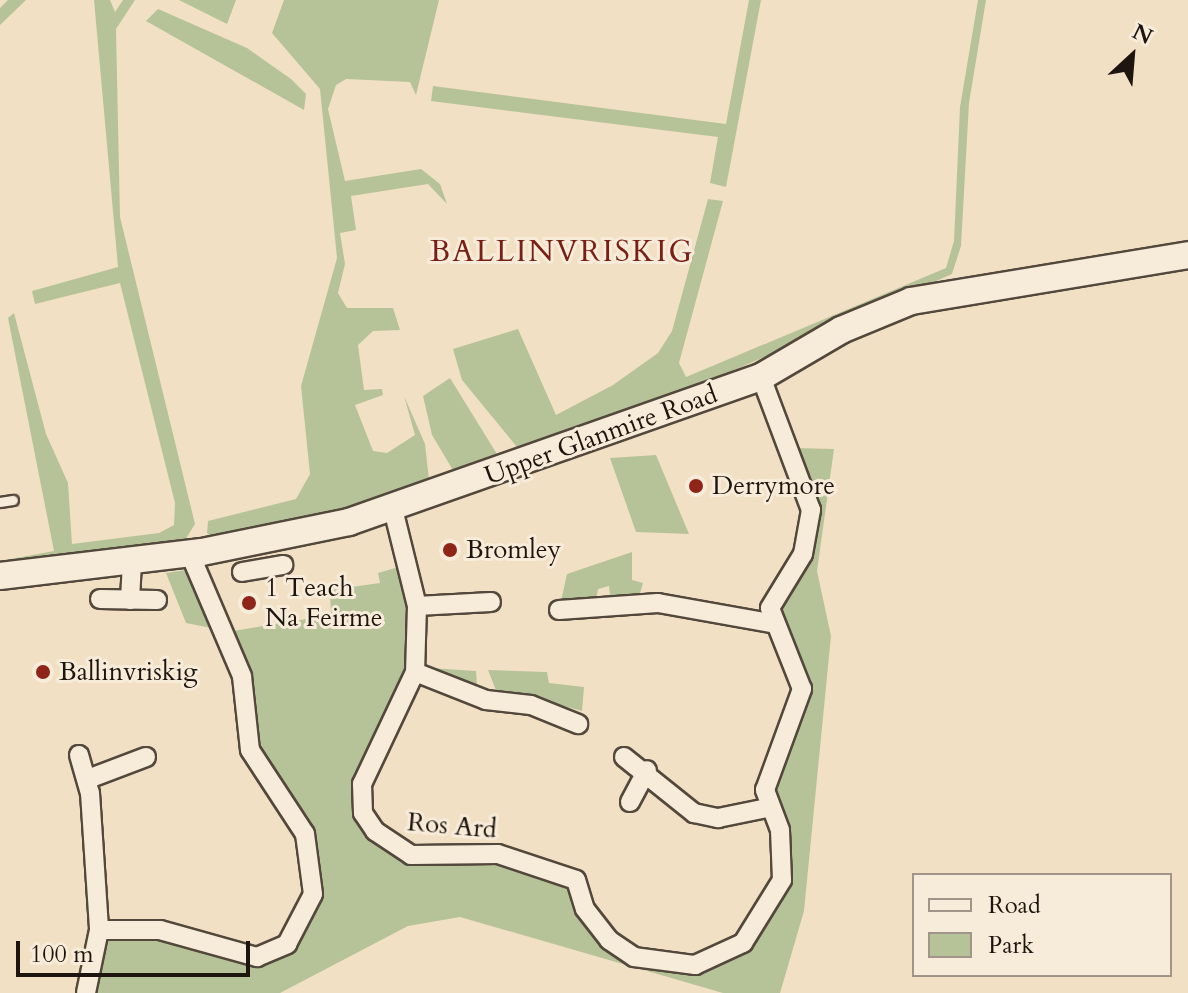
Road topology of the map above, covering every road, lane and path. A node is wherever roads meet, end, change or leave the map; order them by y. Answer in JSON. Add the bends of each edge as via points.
{"nodes":[{"id":1,"x":1188,"y":255,"type":"edge"},
{"id":2,"x":761,"y":377,"type":"junction"},
{"id":3,"x":13,"y":500,"type":"dead end"},
{"id":4,"x":0,"y":502,"type":"edge"},
{"id":5,"x":393,"y":509,"type":"junction"},
{"id":6,"x":190,"y":554,"type":"junction"},
{"id":7,"x":263,"y":555,"type":"junction"},
{"id":8,"x":132,"y":561,"type":"junction"},
{"id":9,"x":283,"y":565,"type":"dead end"},
{"id":10,"x":242,"y":572,"type":"dead end"},
{"id":11,"x":0,"y":576,"type":"edge"},
{"id":12,"x":100,"y":599,"type":"dead end"},
{"id":13,"x":130,"y":600,"type":"junction"},
{"id":14,"x":157,"y":600,"type":"dead end"},
{"id":15,"x":491,"y":602,"type":"dead end"},
{"id":16,"x":417,"y":606,"type":"junction"},
{"id":17,"x":559,"y":610,"type":"dead end"},
{"id":18,"x":770,"y":623,"type":"junction"},
{"id":19,"x":415,"y":672,"type":"junction"},
{"id":20,"x":578,"y":724,"type":"dead end"},
{"id":21,"x":79,"y":755,"type":"dead end"},
{"id":22,"x":146,"y":757,"type":"dead end"},
{"id":23,"x":624,"y":757,"type":"dead end"},
{"id":24,"x":647,"y":770,"type":"junction"},
{"id":25,"x":88,"y":779,"type":"junction"},
{"id":26,"x":630,"y":802,"type":"dead end"},
{"id":27,"x":767,"y":808,"type":"junction"},
{"id":28,"x":99,"y":930,"type":"junction"},
{"id":29,"x":86,"y":993,"type":"edge"}],
"edges":[{"from":1,"to":2,"type":"main road","name":"Upper Glanmire Road","via":[[911,301],[841,330]]},
{"from":2,"to":5,"type":"main road","name":"Upper Glanmire Road"},
{"from":2,"to":18,"type":"street","via":[[811,510],[803,554],[776,591]]},
{"from":3,"to":4,"type":"lane"},
{"from":5,"to":7,"type":"main road","name":"Upper Glanmire Road"},
{"from":5,"to":16,"type":"street","name":"Ros Ard"},
{"from":6,"to":7,"type":"main road","name":"Upper Glanmire Road"},
{"from":6,"to":8,"type":"main road","name":"Upper Glanmire Road"},
{"from":6,"to":28,"type":"street","via":[[242,676],[250,750],[305,834],[313,894],[287,944],[257,957],[160,930]]},
{"from":7,"to":9,"type":"street"},
{"from":7,"to":10,"type":"street"},
{"from":8,"to":11,"type":"main road","name":"Upper Glanmire Road"},
{"from":8,"to":13,"type":"street"},
{"from":12,"to":13,"type":"street"},
{"from":13,"to":14,"type":"street"},
{"from":15,"to":16,"type":"street"},
{"from":16,"to":19,"type":"street","name":"Ros Ard"},
{"from":17,"to":18,"type":"street","via":[[658,603]]},
{"from":18,"to":27,"type":"street","name":"Ros Ard","via":[[799,669],[802,689],[772,765]]},
{"from":19,"to":20,"type":"street","via":[[486,700],[531,705]]},
{"from":19,"to":27,"type":"street","name":"Ros Ard","via":[[362,784],[363,813],[375,831],[411,855],[498,854],[576,880],[590,917],[634,957],[695,965],[743,943],[760,925],[782,880],[784,856]]},
{"from":21,"to":25,"type":"street"},
{"from":22,"to":25,"type":"street"},
{"from":23,"to":24,"type":"street"},
{"from":24,"to":26,"type":"street"},
{"from":24,"to":27,"type":"street","via":[[694,813],[718,818]]},
{"from":25,"to":28,"type":"street"},
{"from":28,"to":29,"type":"street"}]}
